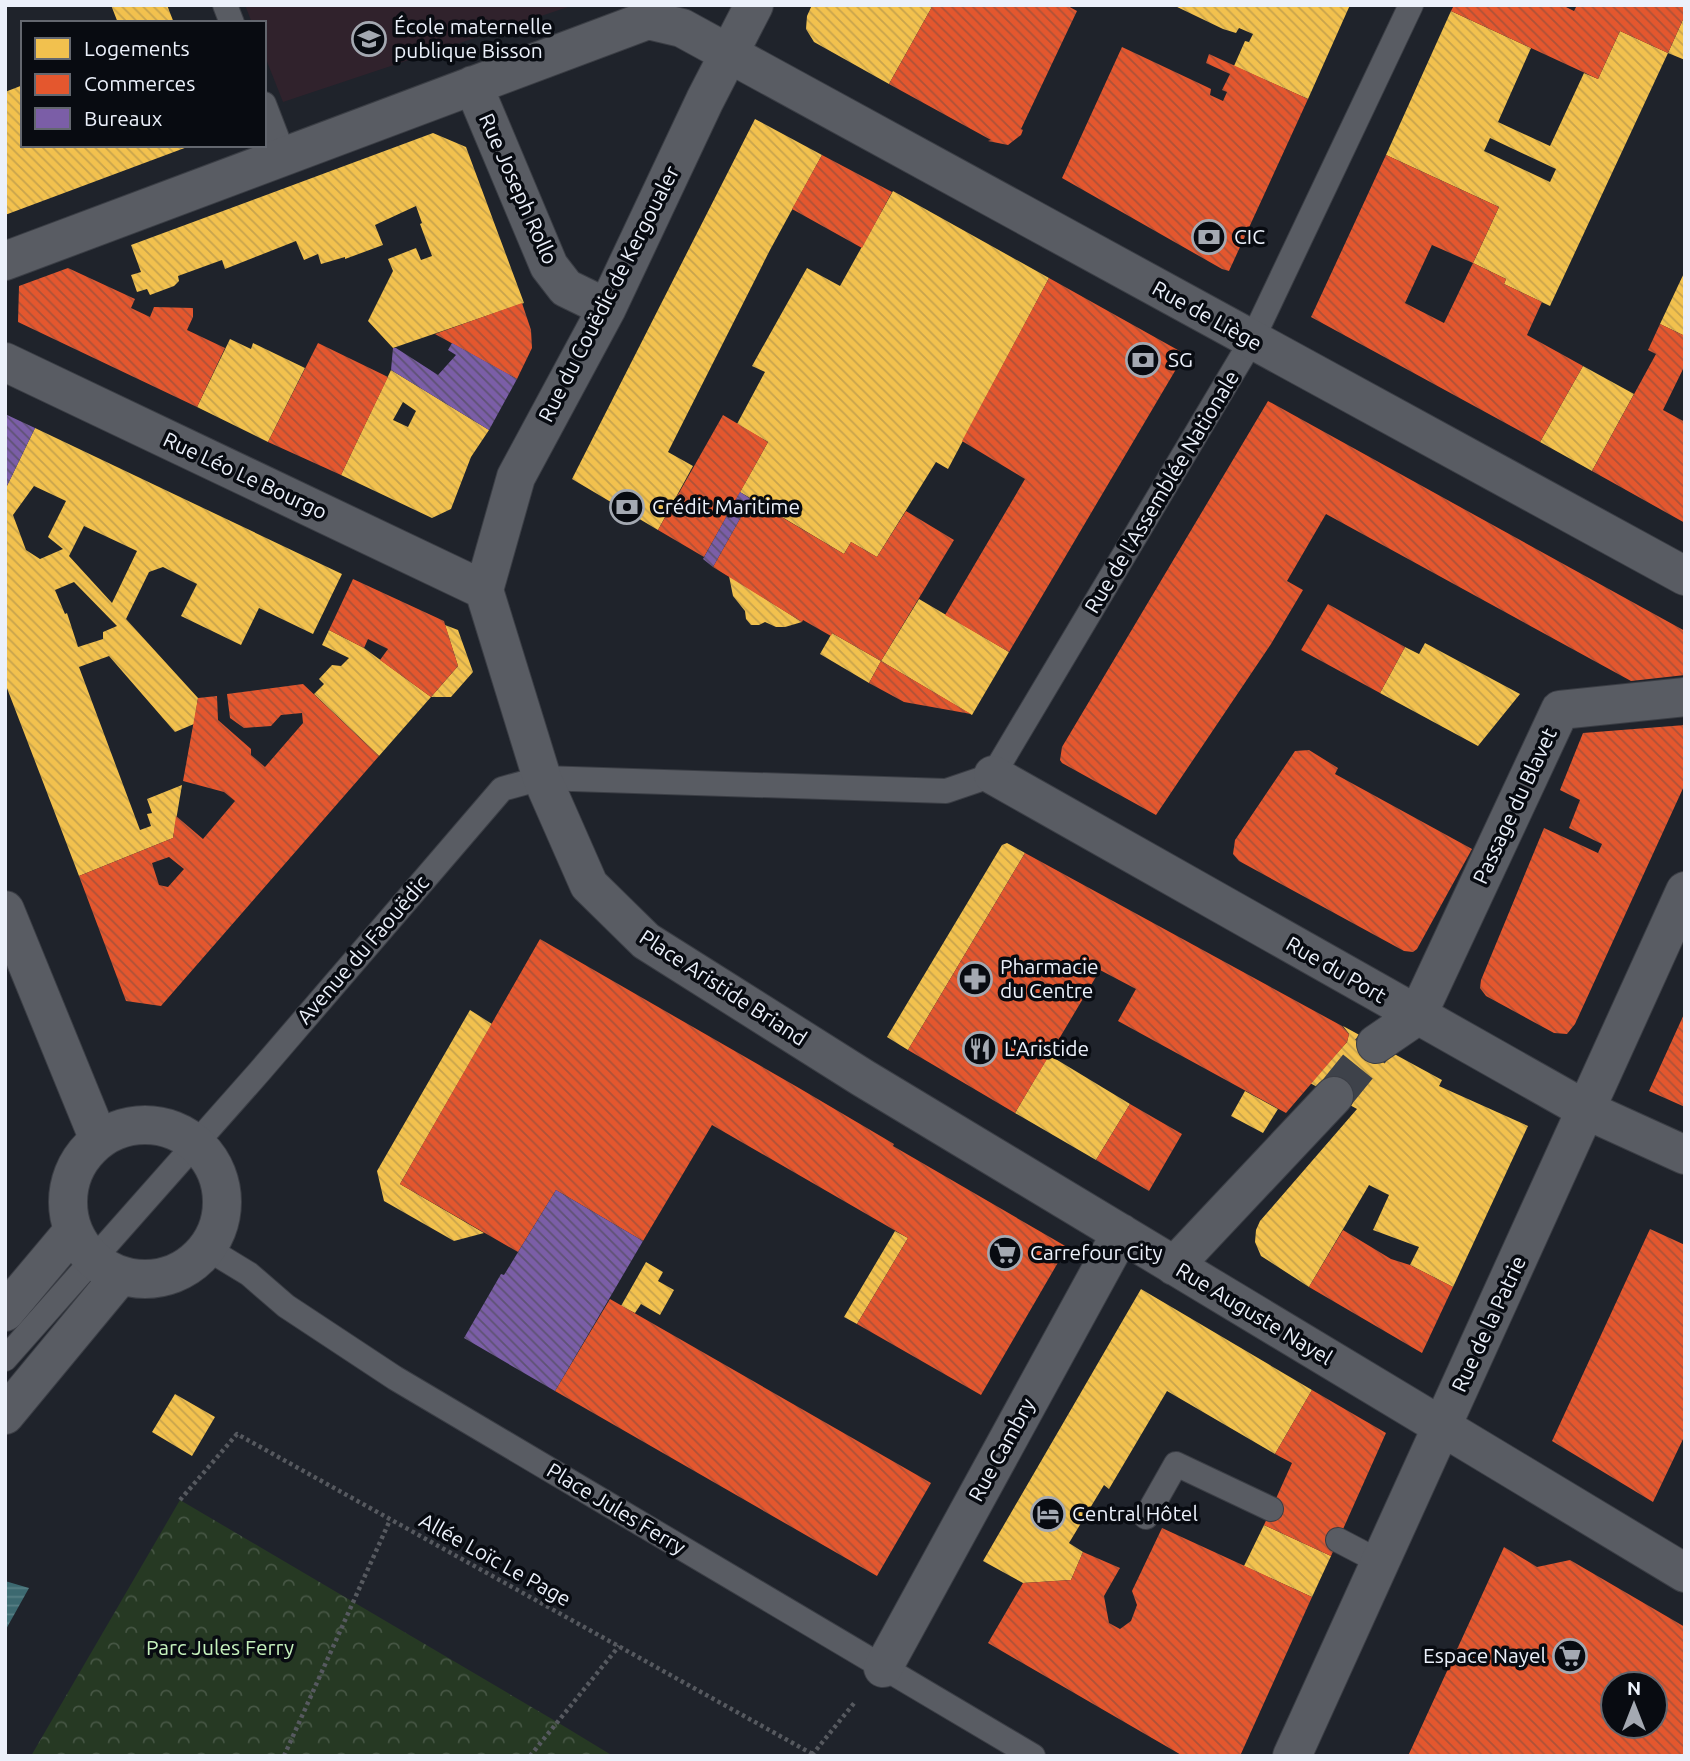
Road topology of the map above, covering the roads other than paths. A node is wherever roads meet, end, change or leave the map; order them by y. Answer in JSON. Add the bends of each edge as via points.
{"nodes":[{"id":1,"x":754,"y":5,"type":"edge"},
{"id":2,"x":1411,"y":5,"type":"edge"},
{"id":3,"x":729,"y":55,"type":"junction"},
{"id":4,"x":473,"y":85,"type":"junction"},
{"id":5,"x":266,"y":109,"type":"edge"},
{"id":6,"x":285,"y":156,"type":"junction"},
{"id":7,"x":5,"y":261,"type":"edge"},
{"id":8,"x":607,"y":307,"type":"junction"},
{"id":9,"x":1252,"y":340,"type":"junction"},
{"id":10,"x":5,"y":362,"type":"edge"},
{"id":11,"x":1685,"y":576,"type":"edge"},
{"id":12,"x":484,"y":590,"type":"junction"},
{"id":13,"x":1685,"y":697,"type":"edge"},
{"id":14,"x":993,"y":775,"type":"junction"},
{"id":15,"x":542,"y":778,"type":"junction"},
{"id":16,"x":1685,"y":891,"type":"edge"},
{"id":17,"x":5,"y":910,"type":"edge"},
{"id":18,"x":1417,"y":1016,"type":"junction"},
{"id":19,"x":1376,"y":1044,"type":"tunnel mouth"},
{"id":20,"x":823,"y":1054,"type":"joint"},
{"id":21,"x":1334,"y":1096,"type":"tunnel mouth"},
{"id":22,"x":1586,"y":1110,"type":"junction"},
{"id":23,"x":99,"y":1140,"type":"junction"},
{"id":24,"x":196,"y":1142,"type":"junction"},
{"id":25,"x":1685,"y":1155,"type":"edge"},
{"id":26,"x":1121,"y":1233,"type":"junction"},
{"id":27,"x":208,"y":1249,"type":"junction"},
{"id":28,"x":95,"y":1256,"type":"junction"},
{"id":29,"x":1174,"y":1266,"type":"junction"},
{"id":30,"x":5,"y":1311,"type":"edge"},
{"id":31,"x":5,"y":1359,"type":"edge"},
{"id":32,"x":5,"y":1415,"type":"edge"},
{"id":33,"x":1442,"y":1426,"type":"junction"},
{"id":34,"x":1271,"y":1509,"type":"dead end"},
{"id":35,"x":1146,"y":1517,"type":"dead end"},
{"id":36,"x":1338,"y":1540,"type":"dead end"},
{"id":37,"x":1380,"y":1562,"type":"junction"},
{"id":38,"x":1685,"y":1573,"type":"edge"},
{"id":39,"x":883,"y":1668,"type":"junction"},
{"id":40,"x":1033,"y":1756,"type":"edge"},
{"id":41,"x":1292,"y":1756,"type":"edge"}],
"edges":[{"from":1,"to":3,"type":"street","name":"Rue du Couëdic de Kergoualer"},
{"from":2,"to":9,"type":"lane","name":"Rue de l'Assemblée Nationale"},
{"from":3,"to":4,"type":"street","name":"Rue de Liège","via":[[682,28],[648,20]]},
{"from":3,"to":8,"type":"street","name":"Rue du Couëdic de Kergoualer"},
{"from":3,"to":9,"type":"street","name":"Rue de Liège"},
{"from":4,"to":6,"type":"street","name":"Rue de Liège"},
{"from":4,"to":8,"type":"street","name":"Rue Joseph Rollo","via":[[549,266],[566,288]]},
{"from":5,"to":6,"type":"lane"},
{"from":6,"to":7,"type":"street","name":"Rue de Liège"},
{"from":8,"to":12,"type":"street","name":"Rue du Couëdic de Kergoualer","via":[[516,477]]},
{"from":9,"to":11,"type":"street","name":"Rue de Liège"},
{"from":9,"to":14,"type":"lane","name":"Rue de l'Assemblée Nationale"},
{"from":10,"to":12,"type":"street","name":"Rue Léo Le Bourgo"},
{"from":12,"to":15,"type":"street","name":"Place Aristide Briand"},
{"from":13,"to":18,"type":"street","name":"Passage du Blavet","via":[[1560,710]]},
{"from":14,"to":15,"type":"lane","via":[[946,791]]},
{"from":14,"to":18,"type":"street","name":"Rue du Port"},
{"from":15,"to":20,"type":"street","name":"Place Aristide Briand","via":[[589,885],[646,941]]},
{"from":15,"to":24,"type":"lane","name":"Avenue du Faouëdic","via":[[502,789]]},
{"from":16,"to":22,"type":"street","name":"Rue de la Patrie"},
{"from":17,"to":23,"type":"street"},
{"from":18,"to":19,"type":"street"},
{"from":18,"to":22,"type":"street","name":"Rue du Port"},
{"from":20,"to":26,"type":"street","name":"Rue Auguste Nayel"},
{"from":21,"to":29,"type":"street"},
{"from":22,"to":25,"type":"street","name":"Rue du Port"},
{"from":22,"to":33,"type":"street","name":"Rue de la Patrie"},
{"from":23,"to":24,"type":"street","via":[[122,1127],[148,1124],[174,1129]]},
{"from":23,"to":28,"type":"street","via":[[81,1158],[70,1181],[67,1207]]},
{"from":24,"to":27,"type":"street","via":[[221,1181],[224,1205],[219,1229]]},
{"from":24,"to":28,"type":"lane","name":"Avenue du Faouëdic"},
{"from":26,"to":29,"type":"street","name":"Rue Auguste Nayel"},
{"from":26,"to":39,"type":"street","name":"Rue Cambry"},
{"from":27,"to":28,"type":"street","via":[[169,1277],[144,1280]]},
{"from":27,"to":39,"type":"lane","name":"Place Jules Ferry","via":[[395,1378]]},
{"from":28,"to":30,"type":"street"},
{"from":28,"to":31,"type":"lane","name":"Avenue du Faouëdic"},
{"from":28,"to":32,"type":"street"},
{"from":29,"to":33,"type":"street","name":"Rue Auguste Nayel"},
{"from":33,"to":37,"type":"street","name":"Rue de la Patrie"},
{"from":33,"to":38,"type":"street","name":"Rue Auguste Nayel"},
{"from":34,"to":35,"type":"lane","via":[[1176,1464]]},
{"from":36,"to":37,"type":"lane"},
{"from":37,"to":41,"type":"street","name":"Rue de la Patrie"},
{"from":39,"to":40,"type":"lane","name":"Place Jules Ferry"}]}
